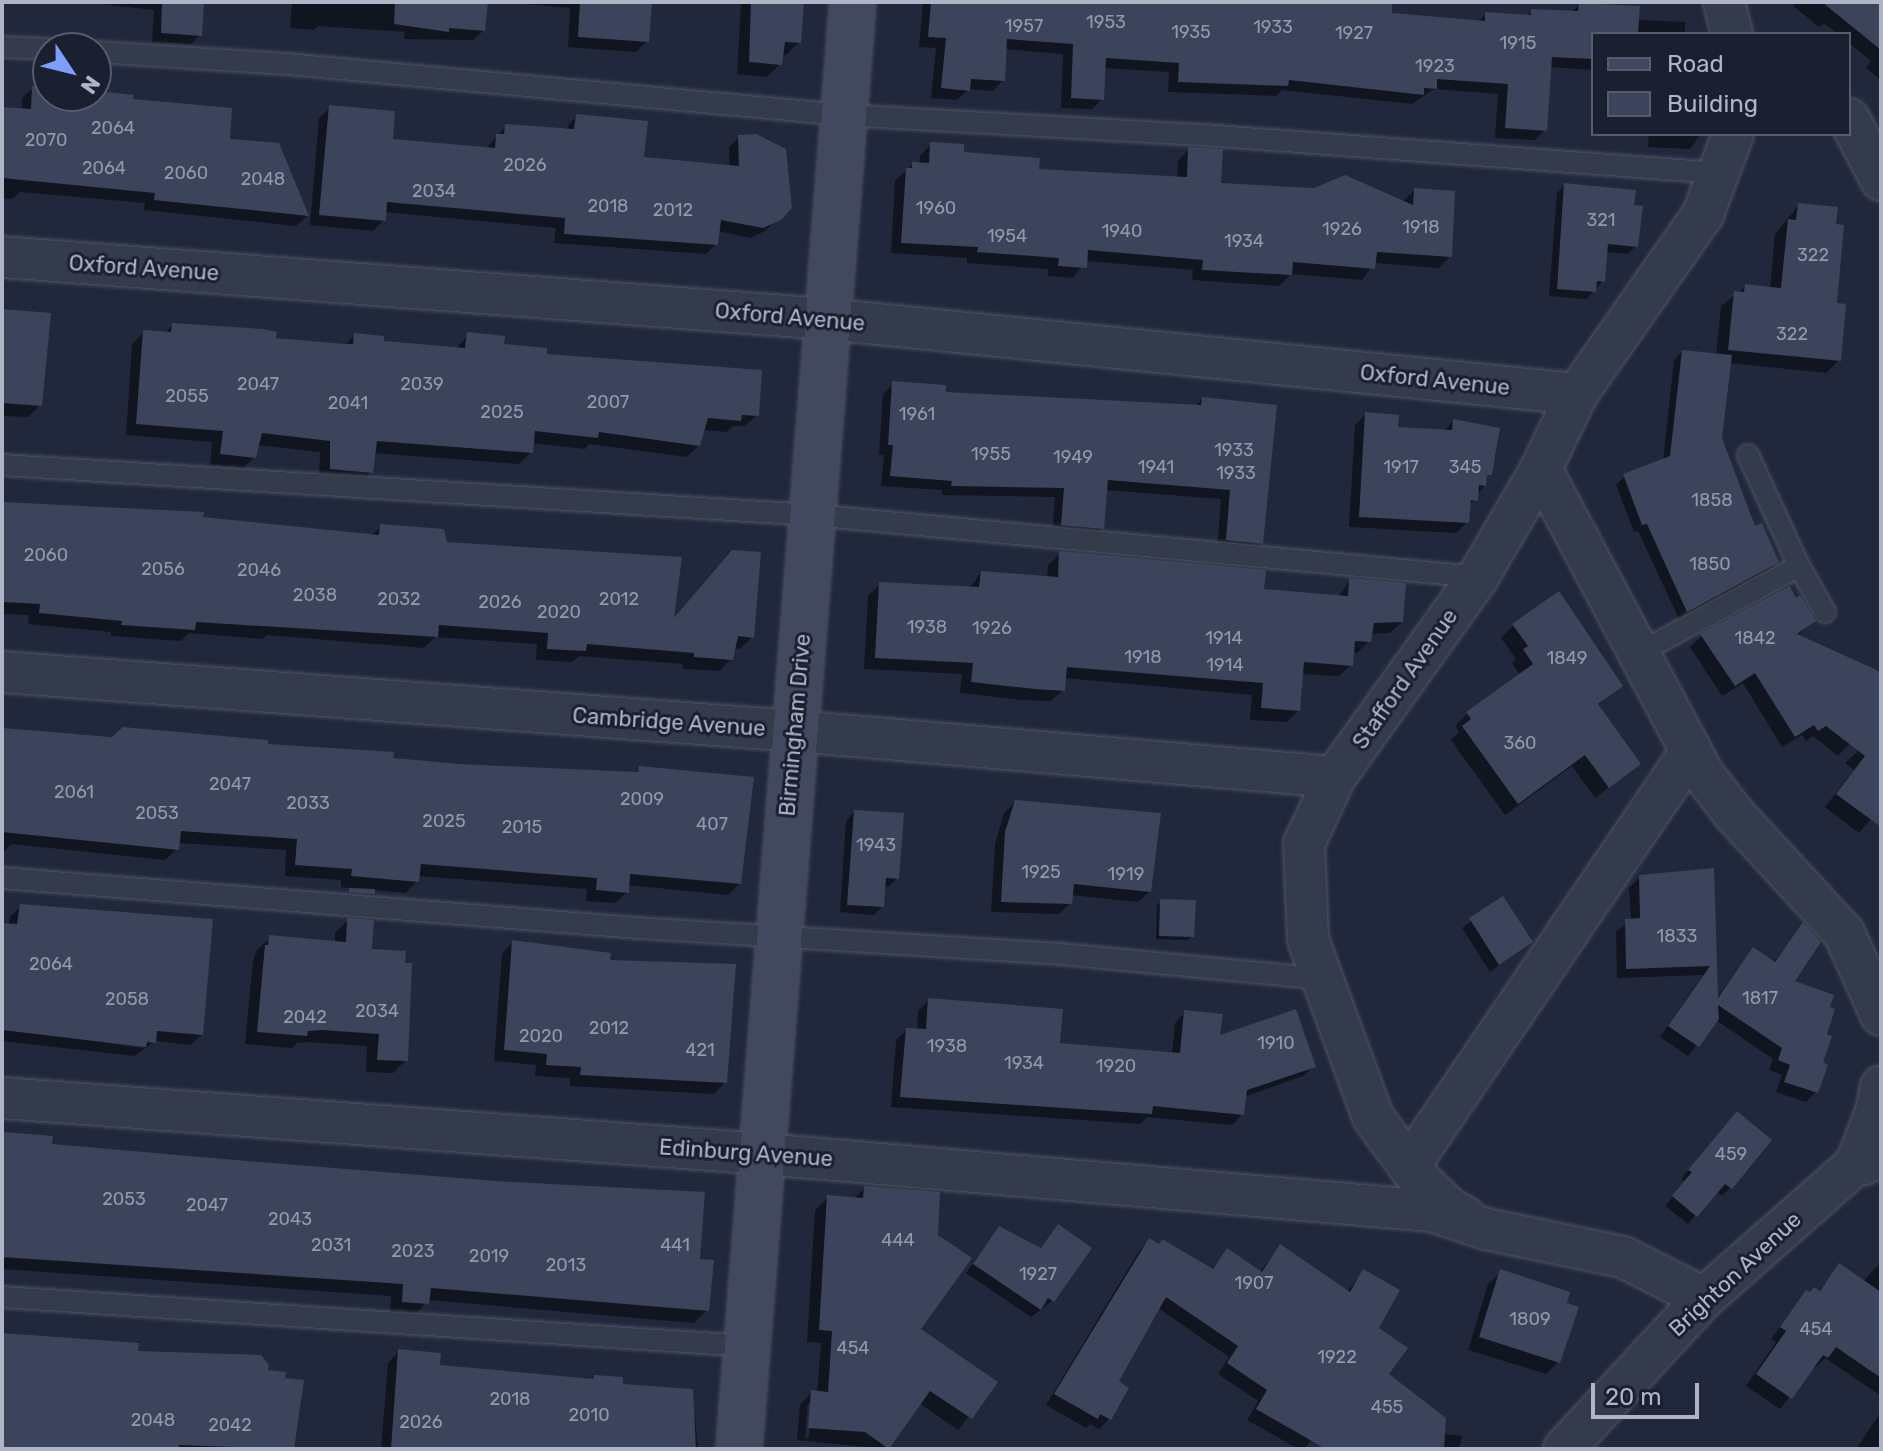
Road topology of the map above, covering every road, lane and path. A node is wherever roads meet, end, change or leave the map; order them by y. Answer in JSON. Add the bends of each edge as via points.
{"nodes":[{"id":1,"x":853,"y":2,"type":"edge"},
{"id":2,"x":1724,"y":2,"type":"edge"},
{"id":3,"x":1732,"y":32,"type":"edge"},
{"id":4,"x":2,"y":47,"type":"edge"},
{"id":5,"x":32,"y":48,"type":"edge"},
{"id":6,"x":112,"y":53,"type":"edge"},
{"id":7,"x":844,"y":115,"type":"junction"},
{"id":8,"x":1851,"y":123,"type":"edge"},
{"id":9,"x":1732,"y":136,"type":"edge"},
{"id":10,"x":1719,"y":173,"type":"junction"},
{"id":11,"x":1881,"y":180,"type":"edge"},
{"id":12,"x":2,"y":257,"type":"edge"},
{"id":13,"x":827,"y":319,"type":"junction"},
{"id":14,"x":1577,"y":394,"type":"junction"},
{"id":15,"x":1748,"y":455,"type":"dead end"},
{"id":16,"x":2,"y":465,"type":"edge"},
{"id":17,"x":1541,"y":469,"type":"junction"},
{"id":18,"x":812,"y":515,"type":"junction"},
{"id":19,"x":1799,"y":566,"type":"junction"},
{"id":20,"x":1478,"y":577,"type":"junction"},
{"id":21,"x":1825,"y":612,"type":"dead end"},
{"id":22,"x":1639,"y":653,"type":"junction"},
{"id":23,"x":2,"y":672,"type":"edge"},
{"id":24,"x":794,"y":731,"type":"junction"},
{"id":25,"x":1691,"y":751,"type":"junction"},
{"id":26,"x":1335,"y":777,"type":"junction"},
{"id":27,"x":2,"y":878,"type":"edge"},
{"id":28,"x":779,"y":936,"type":"junction"},
{"id":29,"x":1323,"y":979,"type":"junction"},
{"id":30,"x":1881,"y":1015,"type":"edge"},
{"id":31,"x":1881,"y":1086,"type":"edge"},
{"id":32,"x":2,"y":1098,"type":"edge"},
{"id":33,"x":764,"y":1154,"type":"junction"},
{"id":34,"x":1873,"y":1159,"type":"edge"},
{"id":35,"x":1409,"y":1166,"type":"junction"},
{"id":36,"x":1486,"y":1229,"type":"junction"},
{"id":37,"x":2,"y":1297,"type":"edge"},
{"id":38,"x":1704,"y":1298,"type":"junction"},
{"id":39,"x":748,"y":1346,"type":"junction"},
{"id":40,"x":739,"y":1449,"type":"edge"},
{"id":41,"x":1564,"y":1449,"type":"edge"}],
"edges":[{"from":1,"to":7,"type":"main road","name":"Birmingham Drive"},
{"from":2,"to":3,"type":"street"},
{"from":4,"to":5,"type":"lane"},
{"from":6,"to":7,"type":"lane"},
{"from":7,"to":10,"type":"lane"},
{"from":7,"to":13,"type":"main road","name":"Birmingham Drive"},
{"from":8,"to":11,"type":"street"},
{"from":9,"to":10,"type":"street","name":"Stafford Avenue"},
{"from":10,"to":14,"type":"street","name":"Stafford Avenue","via":[[1703,214]]},
{"from":12,"to":13,"type":"street","name":"Oxford Avenue"},
{"from":13,"to":14,"type":"street","name":"Oxford Avenue"},
{"from":13,"to":18,"type":"main road","name":"Birmingham Drive"},
{"from":14,"to":17,"type":"street","name":"Stafford Avenue"},
{"from":15,"to":19,"type":"lane"},
{"from":16,"to":18,"type":"lane"},
{"from":17,"to":20,"type":"street","name":"Stafford Avenue"},
{"from":17,"to":22,"type":"street"},
{"from":18,"to":20,"type":"lane"},
{"from":18,"to":24,"type":"main road","name":"Birmingham Drive"},
{"from":19,"to":21,"type":"lane"},
{"from":19,"to":22,"type":"lane"},
{"from":20,"to":26,"type":"street","name":"Stafford Avenue"},
{"from":22,"to":25,"type":"street"},
{"from":23,"to":24,"type":"street","name":"Cambridge Avenue"},
{"from":24,"to":26,"type":"street","name":"Cambridge Avenue"},
{"from":24,"to":28,"type":"main road","name":"Birmingham Drive"},
{"from":25,"to":30,"type":"street","via":[[1734,814],[1844,933]]},
{"from":25,"to":35,"type":"street"},
{"from":26,"to":29,"type":"street","name":"Stafford Avenue","via":[[1304,844],[1308,939]]},
{"from":27,"to":28,"type":"lane"},
{"from":28,"to":29,"type":"lane","via":[[1060,954]]},
{"from":28,"to":33,"type":"main road","name":"Birmingham Drive"},
{"from":29,"to":35,"type":"street","name":"Stafford Avenue","via":[[1373,1117]]},
{"from":31,"to":34,"type":"street"},
{"from":32,"to":33,"type":"street","name":"Edinburg Avenue"},
{"from":33,"to":36,"type":"street","name":"Edinburg Avenue","via":[[1432,1211]]},
{"from":33,"to":39,"type":"main road","name":"Birmingham Drive"},
{"from":34,"to":38,"type":"street","name":"Brighton Avenue"},
{"from":35,"to":36,"type":"street","name":"Stafford Avenue","via":[[1450,1209]]},
{"from":36,"to":38,"type":"street","via":[[1623,1257]]},
{"from":37,"to":39,"type":"lane"},
{"from":38,"to":41,"type":"street","name":"Brighton Avenue"},
{"from":39,"to":40,"type":"main road","name":"Birmingham Drive"}]}
